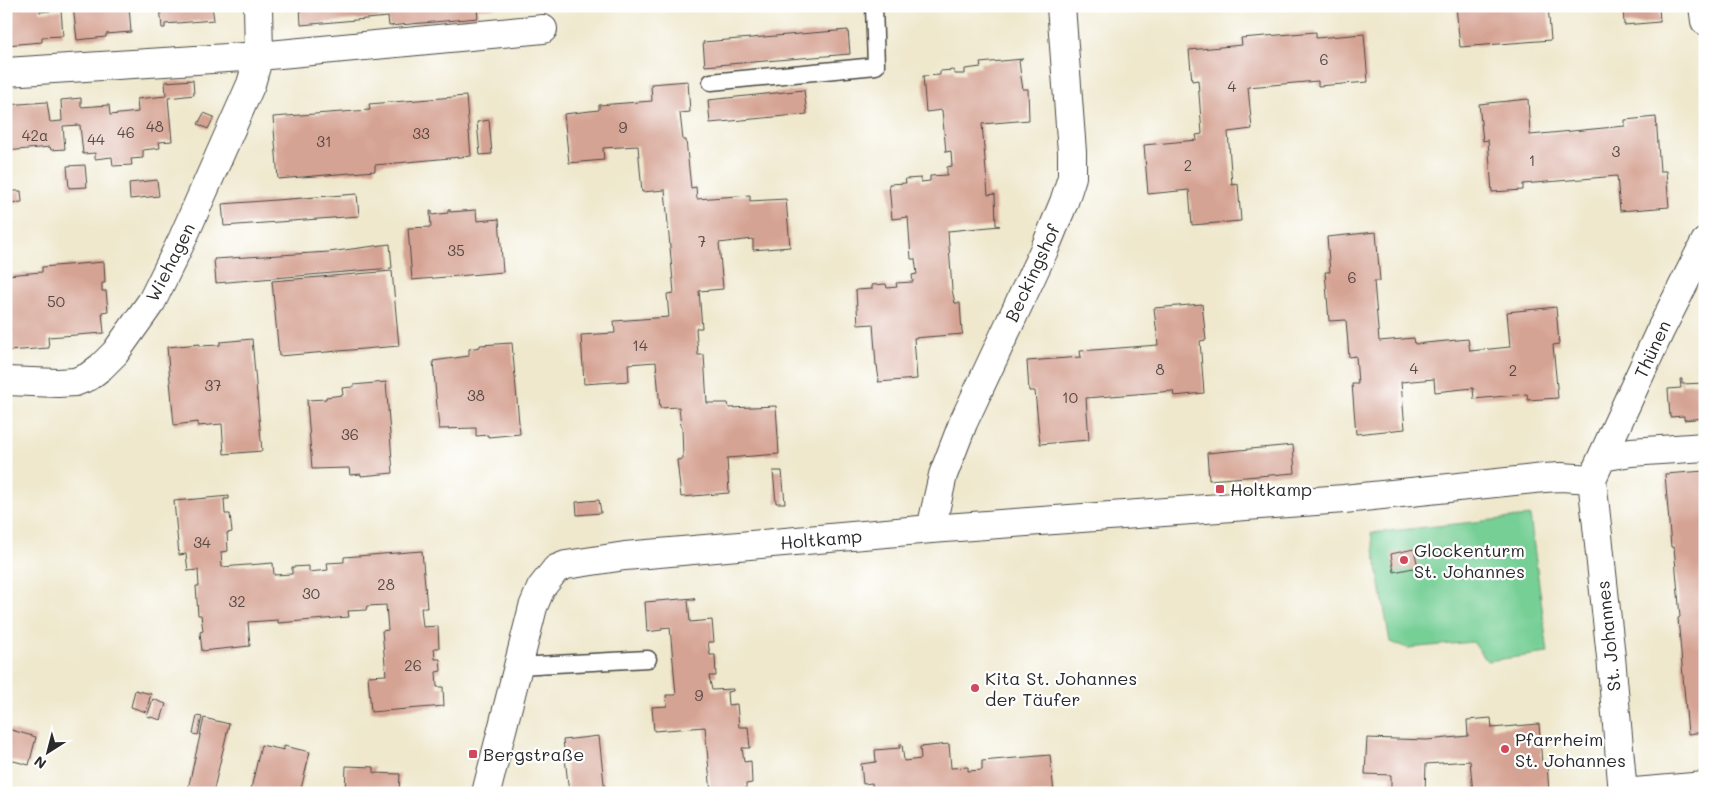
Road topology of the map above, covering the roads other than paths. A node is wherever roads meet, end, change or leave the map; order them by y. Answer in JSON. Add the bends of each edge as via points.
{"nodes":[{"id":1,"x":258,"y":6,"type":"edge"},
{"id":2,"x":874,"y":6,"type":"edge"},
{"id":3,"x":1061,"y":6,"type":"edge"},
{"id":4,"x":1703,"y":6,"type":"edge"},
{"id":5,"x":1705,"y":21,"type":"edge"},
{"id":6,"x":543,"y":29,"type":"dead end"},
{"id":7,"x":259,"y":56,"type":"junction"},
{"id":8,"x":6,"y":72,"type":"edge"},
{"id":9,"x":711,"y":82,"type":"dead end"},
{"id":10,"x":1705,"y":242,"type":"edge"},
{"id":11,"x":6,"y":380,"type":"edge"},
{"id":12,"x":1705,"y":447,"type":"edge"},
{"id":13,"x":1597,"y":468,"type":"junction"},
{"id":14,"x":932,"y":529,"type":"junction"},
{"id":15,"x":648,"y":658,"type":"dead end"},
{"id":16,"x":518,"y":666,"type":"junction"},
{"id":17,"x":1705,"y":786,"type":"edge"},
{"id":18,"x":486,"y":793,"type":"edge"},
{"id":19,"x":1623,"y":793,"type":"edge"}],
"edges":[{"from":1,"to":7,"type":"street","name":"Wiehagen"},
{"from":2,"to":9,"type":"lane","via":[[876,66]]},
{"from":3,"to":14,"type":"street","name":"Beckingshof","via":[[1072,177],[1045,248],[963,423],[943,475]]},
{"from":4,"to":5,"type":"street"},
{"from":6,"to":7,"type":"street"},
{"from":7,"to":8,"type":"street"},
{"from":7,"to":11,"type":"street","name":"Wiehagen","via":[[251,84],[182,240],[152,301],[115,353],[88,377],[74,382]]},
{"from":10,"to":13,"type":"street","name":"Thünen"},
{"from":12,"to":13,"type":"street","via":[[1631,452]]},
{"from":13,"to":14,"type":"street","name":"Holtkamp","via":[[1561,477],[1344,498]]},
{"from":13,"to":19,"type":"street","name":"St. Johannes"},
{"from":14,"to":16,"type":"street","name":"Holtkamp","via":[[625,556],[566,565],[556,569],[541,588]]},
{"from":15,"to":16,"type":"lane"},
{"from":16,"to":18,"type":"street","name":"Holtkamp"},
{"from":17,"to":19,"type":"street","name":"St. Johannes"}]}
